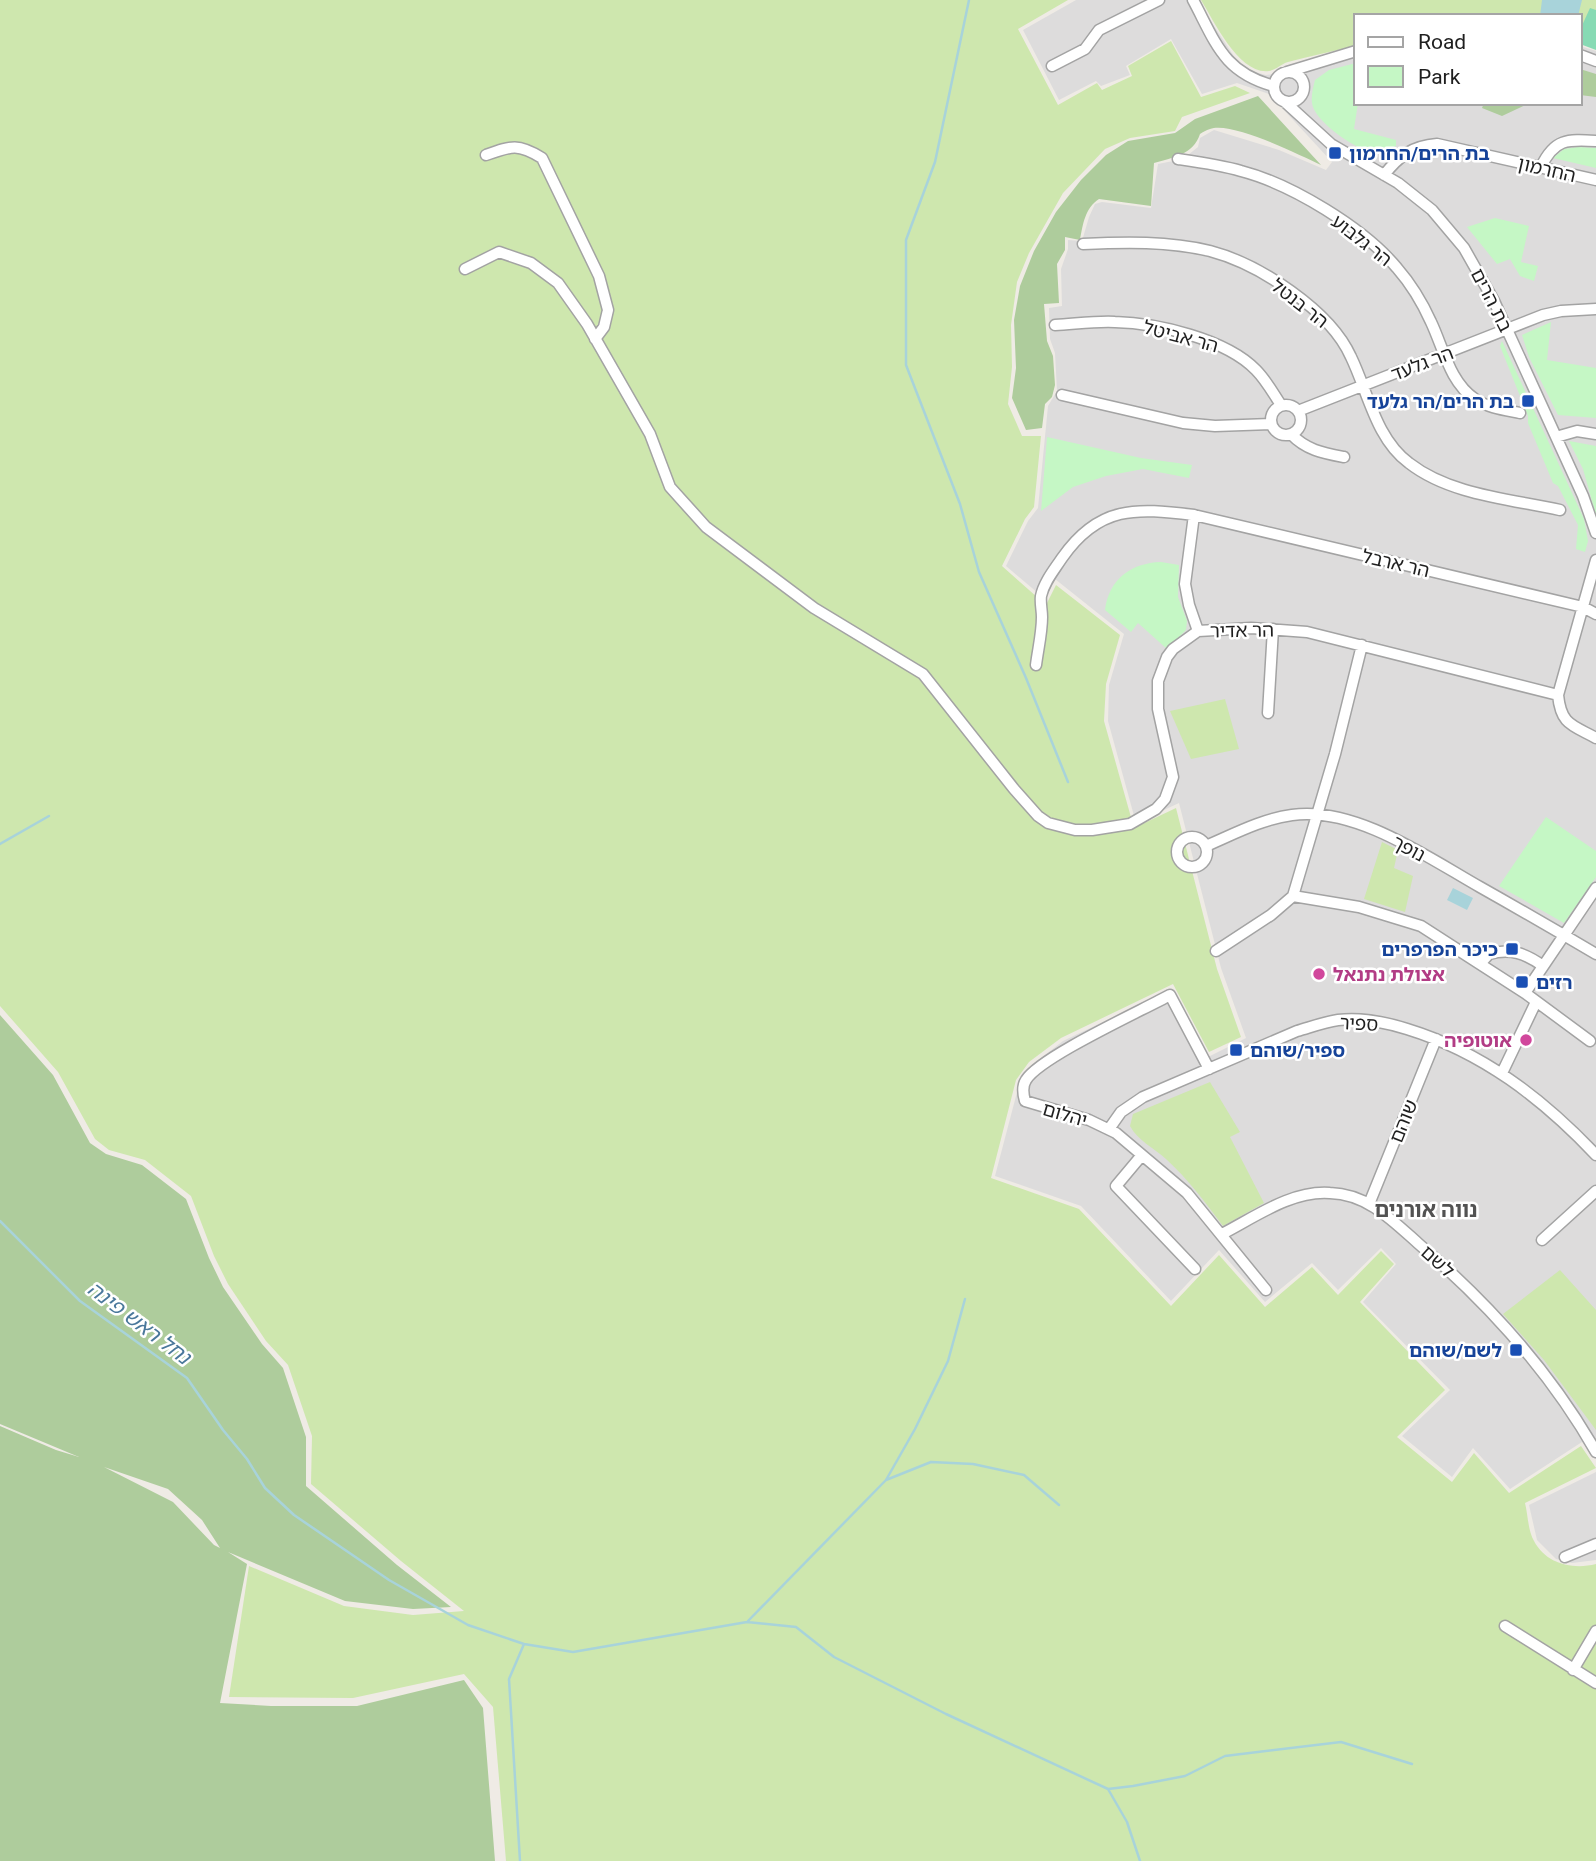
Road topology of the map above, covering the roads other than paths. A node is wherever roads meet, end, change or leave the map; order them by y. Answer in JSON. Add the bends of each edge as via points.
{"nodes":[{"id":1,"x":1158,"y":0,"type":"edge"},
{"id":2,"x":1193,"y":0,"type":"edge"},
{"id":3,"x":1354,"y":52,"type":"edge"},
{"id":4,"x":1324,"y":61,"type":"junction"},
{"id":5,"x":1052,"y":66,"type":"dead end"},
{"id":6,"x":1285,"y":73,"type":"junction"},
{"id":7,"x":1274,"y":86,"type":"junction"},
{"id":8,"x":1302,"y":92,"type":"junction"},
{"id":9,"x":1285,"y":102,"type":"junction"},
{"id":10,"x":1312,"y":127,"type":"junction"},
{"id":11,"x":1596,"y":141,"type":"edge"},
{"id":12,"x":486,"y":155,"type":"dead end"},
{"id":13,"x":1178,"y":159,"type":"dead end"},
{"id":14,"x":1541,"y":167,"type":"junction"},
{"id":15,"x":1384,"y":175,"type":"junction"},
{"id":16,"x":1596,"y":180,"type":"edge"},
{"id":17,"x":1083,"y":244,"type":"dead end"},
{"id":18,"x":465,"y":269,"type":"dead end"},
{"id":19,"x":1596,"y":309,"type":"edge"},
{"id":20,"x":1055,"y":325,"type":"dead end"},
{"id":21,"x":1507,"y":330,"type":"junction"},
{"id":22,"x":595,"y":339,"type":"junction"},
{"id":23,"x":1445,"y":354,"type":"junction"},
{"id":24,"x":1363,"y":386,"type":"junction"},
{"id":25,"x":1062,"y":395,"type":"dead end"},
{"id":26,"x":1281,"y":405,"type":"junction"},
{"id":27,"x":1298,"y":411,"type":"junction"},
{"id":28,"x":1520,"y":413,"type":"dead end"},
{"id":29,"x":1271,"y":424,"type":"junction"},
{"id":30,"x":1291,"y":433,"type":"junction"},
{"id":31,"x":1596,"y":434,"type":"edge"},
{"id":32,"x":1556,"y":437,"type":"junction"},
{"id":33,"x":1344,"y":457,"type":"dead end"},
{"id":34,"x":1560,"y":510,"type":"dead end"},
{"id":35,"x":1194,"y":515,"type":"junction"},
{"id":36,"x":1596,"y":533,"type":"edge"},
{"id":37,"x":1596,"y":560,"type":"edge"},
{"id":38,"x":1583,"y":607,"type":"junction"},
{"id":39,"x":1596,"y":614,"type":"edge"},
{"id":40,"x":1273,"y":629,"type":"junction"},
{"id":41,"x":1198,"y":631,"type":"junction"},
{"id":42,"x":1362,"y":646,"type":"junction"},
{"id":43,"x":1036,"y":665,"type":"dead end"},
{"id":44,"x":1558,"y":695,"type":"junction"},
{"id":45,"x":1268,"y":713,"type":"dead end"},
{"id":46,"x":1596,"y":738,"type":"edge"},
{"id":47,"x":1317,"y":815,"type":"junction"},
{"id":48,"x":1206,"y":846,"type":"dead end"},
{"id":49,"x":1596,"y":888,"type":"edge"},
{"id":50,"x":1293,"y":896,"type":"junction"},
{"id":51,"x":1563,"y":935,"type":"junction"},
{"id":52,"x":1216,"y":951,"type":"dead end"},
{"id":53,"x":1596,"y":954,"type":"edge"},
{"id":54,"x":1480,"y":964,"type":"junction"},
{"id":55,"x":1543,"y":966,"type":"junction"},
{"id":56,"x":1525,"y":993,"type":"junction"},
{"id":57,"x":1536,"y":1002,"type":"junction"},
{"id":58,"x":1436,"y":1039,"type":"junction"},
{"id":59,"x":1590,"y":1041,"type":"dead end"},
{"id":60,"x":1209,"y":1069,"type":"junction"},
{"id":61,"x":1502,"y":1073,"type":"junction"},
{"id":62,"x":1109,"y":1129,"type":"junction"},
{"id":63,"x":1142,"y":1155,"type":"junction"},
{"id":64,"x":1596,"y":1155,"type":"edge"},
{"id":65,"x":1596,"y":1191,"type":"edge"},
{"id":66,"x":1369,"y":1203,"type":"junction"},
{"id":67,"x":1222,"y":1234,"type":"junction"},
{"id":68,"x":1542,"y":1240,"type":"dead end"},
{"id":69,"x":1195,"y":1269,"type":"dead end"},
{"id":70,"x":1266,"y":1290,"type":"dead end"},
{"id":71,"x":1596,"y":1452,"type":"edge"},
{"id":72,"x":1596,"y":1544,"type":"edge"},
{"id":73,"x":1565,"y":1557,"type":"dead end"},
{"id":74,"x":1504,"y":1626,"type":"dead end"},
{"id":75,"x":1596,"y":1630,"type":"edge"},
{"id":76,"x":1573,"y":1670,"type":"junction"},
{"id":77,"x":1596,"y":1684,"type":"edge"}],
"edges":[{"from":1,"to":5,"type":"street","via":[[1099,30],[1084,49]]},
{"from":2,"to":7,"type":"street","via":[[1233,67]]},
{"from":3,"to":4,"type":"street"},
{"from":4,"to":6,"type":"street"},
{"from":4,"to":8,"type":"street","via":[[1310,71]]},
{"from":6,"to":7,"type":"street"},
{"from":6,"to":8,"type":"street","via":[[1298,75]]},
{"from":7,"to":9,"type":"street"},
{"from":8,"to":9,"type":"street","via":[[1294,101]]},
{"from":8,"to":10,"type":"street","via":[[1303,110]]},
{"from":9,"to":10,"type":"street","name":"בת הרים"},
{"from":10,"to":15,"type":"street","name":"בת הרים","via":[[1331,144]]},
{"from":11,"to":14,"type":"street","via":[[1562,142],[1547,153]]},
{"from":12,"to":22,"type":"street","via":[[512,146],[542,158],[600,276],[608,310]]},
{"from":13,"to":23,"type":"street","name":"הר גלבוע","via":[[1240,170],[1273,182],[1366,238],[1412,288]]},
{"from":14,"to":15,"type":"street","name":"החרמון","via":[[1437,144],[1415,147]]},
{"from":14,"to":16,"type":"street","name":"החרמון"},
{"from":15,"to":21,"type":"street","name":"בת הרים","via":[[1450,229],[1477,269]]},
{"from":17,"to":24,"type":"street","name":"הר בנטל","via":[[1190,248],[1246,266],[1320,314],[1348,348]]},
{"from":18,"to":22,"type":"street","name":"הר אדיר","via":[[499,252],[531,262],[558,283]]},
{"from":19,"to":21,"type":"street","name":"הר גלעד","via":[[1543,315]]},
{"from":20,"to":26,"type":"street","name":"הר אביטל","via":[[1117,322],[1216,344],[1255,368]]},
{"from":21,"to":23,"type":"street","name":"הר גלעד"},
{"from":21,"to":32,"type":"street","name":"בת הרים"},
{"from":22,"to":41,"type":"street","name":"הר אדיר","via":[[650,434],[670,487],[706,527],[814,608],[923,674],[1014,789],[1048,823],[1075,830],[1130,824],[1165,799],[1173,777],[1158,709],[1158,681],[1173,649]]},
{"from":23,"to":24,"type":"street","name":"הר גלעד"},
{"from":23,"to":28,"type":"street","name":"הר גלבוע","via":[[1458,382],[1474,398]]},
{"from":24,"to":27,"type":"street","name":"הר גלעד"},
{"from":24,"to":34,"type":"street","name":"הר בנטל","via":[[1387,440],[1422,472],[1467,490]]},
{"from":25,"to":29,"type":"street","via":[[1183,424]]},
{"from":26,"to":27,"type":"street"},
{"from":26,"to":29,"type":"street","via":[[1273,411]]},
{"from":27,"to":30,"type":"street","via":[[1301,421]]},
{"from":29,"to":30,"type":"street","via":[[1278,433]]},
{"from":30,"to":33,"type":"street","via":[[1309,449]]},
{"from":31,"to":32,"type":"street","via":[[1577,430]]},
{"from":32,"to":36,"type":"street","name":"בת הרים"},
{"from":35,"to":38,"type":"street","name":"הר ארבל"},
{"from":35,"to":41,"type":"street","via":[[1185,584]]},
{"from":35,"to":43,"type":"street","name":"הר ארבל","via":[[1127,510],[1102,520],[1073,542],[1041,597]]},
{"from":37,"to":38,"type":"street"},
{"from":38,"to":39,"type":"street","name":"הר ארבל"},
{"from":38,"to":44,"type":"street"},
{"from":40,"to":41,"type":"street","name":"הר אדיר"},
{"from":40,"to":42,"type":"street","name":"הר אדיר"},
{"from":40,"to":45,"type":"street"},
{"from":42,"to":44,"type":"street","name":"הר אדיר"},
{"from":42,"to":47,"type":"street"},
{"from":44,"to":46,"type":"street","via":[[1560,713],[1566,720]]},
{"from":47,"to":48,"type":"street","name":"נופך","via":[[1275,818]]},
{"from":47,"to":50,"type":"street"},
{"from":47,"to":51,"type":"street","name":"נופך","via":[[1385,835]]},
{"from":49,"to":51,"type":"street"},
{"from":50,"to":52,"type":"street"},
{"from":50,"to":54,"type":"street","via":[[1359,906],[1421,926]]},
{"from":51,"to":53,"type":"street","name":"נופך"},
{"from":51,"to":55,"type":"street"},
{"from":54,"to":55,"type":"street","via":[[1489,954],[1509,951],[1520,952]]},
{"from":54,"to":56,"type":"street"},
{"from":55,"to":56,"type":"street"},
{"from":56,"to":57,"type":"street"},
{"from":57,"to":59,"type":"street"},
{"from":57,"to":61,"type":"street"},
{"from":58,"to":60,"type":"street","name":"ספיר","via":[[1377,1021],[1339,1020],[1297,1031]]},
{"from":58,"to":61,"type":"street","name":"ספיר"},
{"from":58,"to":66,"type":"street","name":"שוהם"},
{"from":60,"to":62,"type":"street","name":"ספיר","via":[[1130,1104]]},
{"from":60,"to":62,"type":"street","name":"יהלום","via":[[1170,995],[1057,1055],[1024,1082],[1025,1101]]},
{"from":61,"to":64,"type":"street","name":"ספיר"},
{"from":62,"to":63,"type":"street","name":"יהלום"},
{"from":63,"to":67,"type":"street","name":"יהלום","via":[[1188,1193]]},
{"from":63,"to":69,"type":"street","via":[[1116,1186]]},
{"from":65,"to":68,"type":"street"},
{"from":66,"to":67,"type":"street","name":"לשם","via":[[1315,1192]]},
{"from":66,"to":71,"type":"street","name":"לשם","via":[[1450,1270],[1512,1334]]},
{"from":67,"to":70,"type":"street","name":"יהלום"},
{"from":72,"to":73,"type":"street"},
{"from":74,"to":76,"type":"street"},
{"from":75,"to":76,"type":"street"},
{"from":76,"to":77,"type":"street"}]}
